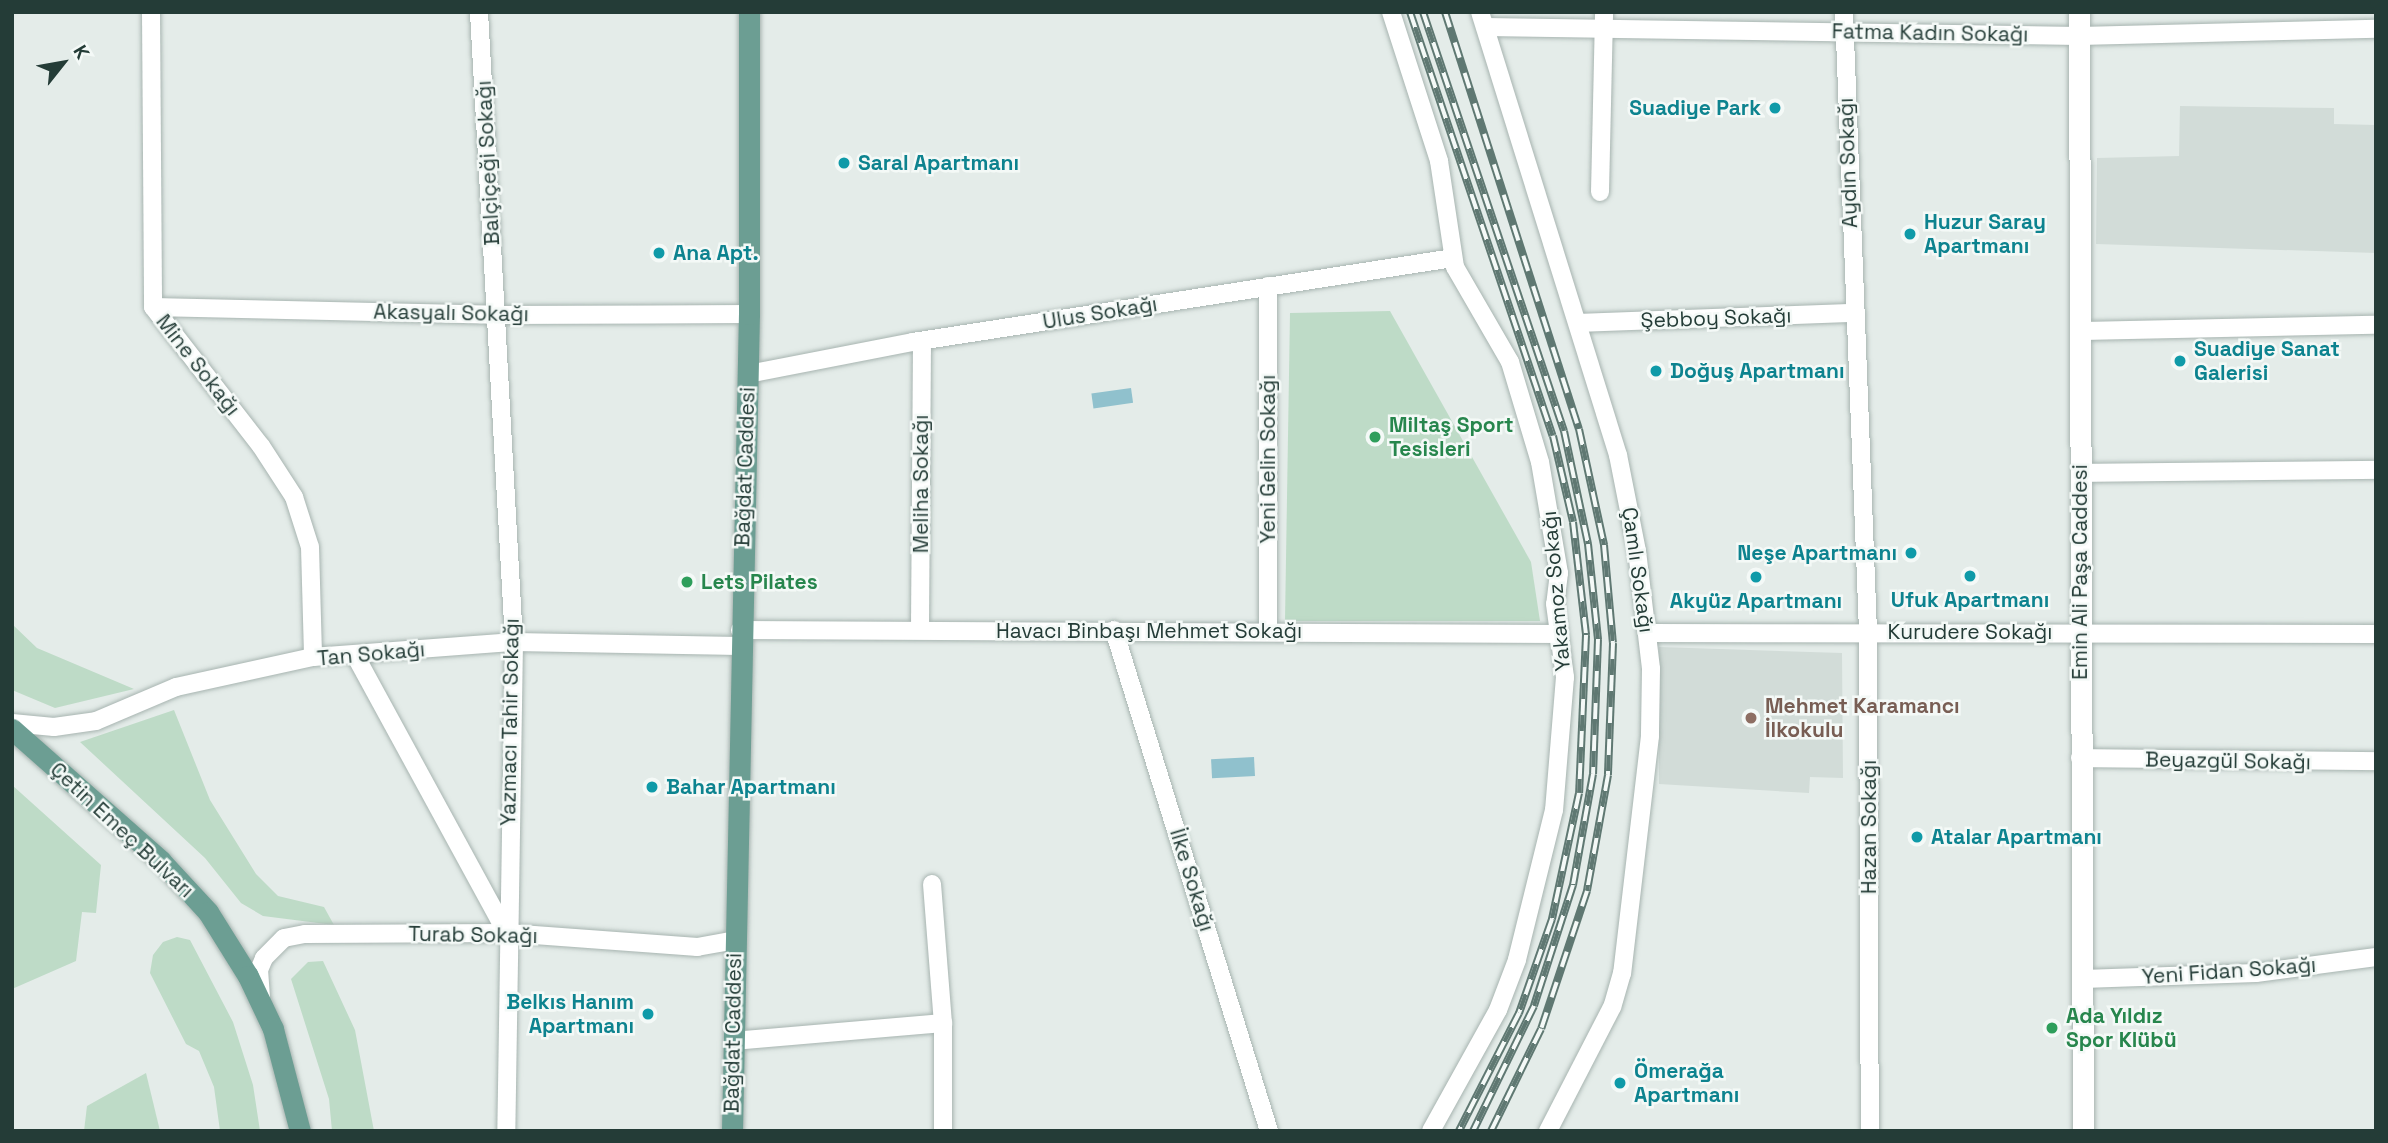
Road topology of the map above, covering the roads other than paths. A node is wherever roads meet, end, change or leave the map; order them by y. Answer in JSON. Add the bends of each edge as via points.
{"nodes":[{"id":1,"x":151,"y":12,"type":"edge"},
{"id":2,"x":479,"y":12,"type":"edge"},
{"id":3,"x":749,"y":12,"type":"edge"},
{"id":4,"x":1391,"y":12,"type":"edge"},
{"id":5,"x":1844,"y":12,"type":"edge"},
{"id":6,"x":2079,"y":12,"type":"edge"},
{"id":7,"x":1483,"y":20,"type":"edge"},
{"id":8,"x":1604,"y":20,"type":"edge"},
{"id":9,"x":2376,"y":29,"type":"edge"},
{"id":10,"x":1844,"y":32,"type":"junction"},
{"id":11,"x":2079,"y":36,"type":"junction"},
{"id":12,"x":1600,"y":192,"type":"dead end"},
{"id":13,"x":1453,"y":258,"type":"junction"},
{"id":14,"x":1268,"y":286,"type":"junction"},
{"id":15,"x":153,"y":307,"type":"junction"},
{"id":16,"x":1853,"y":313,"type":"junction"},
{"id":17,"x":750,"y":314,"type":"junction"},
{"id":18,"x":496,"y":315,"type":"junction"},
{"id":19,"x":1579,"y":323,"type":"junction"},
{"id":20,"x":2376,"y":325,"type":"edge"},
{"id":21,"x":2080,"y":331,"type":"junction"},
{"id":22,"x":922,"y":341,"type":"junction"},
{"id":23,"x":748,"y":374,"type":"junction"},
{"id":24,"x":2376,"y":470,"type":"edge"},
{"id":25,"x":2080,"y":473,"type":"junction"},
{"id":26,"x":920,"y":628,"type":"junction"},
{"id":27,"x":1114,"y":630,"type":"junction"},
{"id":28,"x":1268,"y":631,"type":"junction"},
{"id":29,"x":1868,"y":632,"type":"junction"},
{"id":30,"x":2080,"y":632,"type":"junction"},
{"id":31,"x":1647,"y":633,"type":"junction"},
{"id":32,"x":1559,"y":634,"type":"junction"},
{"id":33,"x":2376,"y":634,"type":"edge"},
{"id":34,"x":739,"y":638,"type":"junction"},
{"id":35,"x":514,"y":642,"type":"junction"},
{"id":36,"x":355,"y":655,"type":"junction"},
{"id":37,"x":313,"y":657,"type":"junction"},
{"id":38,"x":12,"y":723,"type":"edge"},
{"id":39,"x":12,"y":729,"type":"edge"},
{"id":40,"x":2080,"y":758,"type":"junction"},
{"id":41,"x":2376,"y":761,"type":"edge"},
{"id":42,"x":932,"y":884,"type":"dead end"},
{"id":43,"x":507,"y":933,"type":"junction"},
{"id":44,"x":735,"y":940,"type":"junction"},
{"id":45,"x":2376,"y":957,"type":"edge"},
{"id":46,"x":2082,"y":979,"type":"junction"},
{"id":47,"x":261,"y":1001,"type":"junction"},
{"id":48,"x":943,"y":1023,"type":"junction"},
{"id":49,"x":733,"y":1041,"type":"junction"},
{"id":50,"x":300,"y":1131,"type":"edge"},
{"id":51,"x":506,"y":1131,"type":"edge"},
{"id":52,"x":732,"y":1131,"type":"edge"},
{"id":53,"x":943,"y":1131,"type":"edge"},
{"id":54,"x":1269,"y":1131,"type":"edge"},
{"id":55,"x":1431,"y":1131,"type":"edge"},
{"id":56,"x":1548,"y":1131,"type":"edge"},
{"id":57,"x":1870,"y":1131,"type":"edge"},
{"id":58,"x":2083,"y":1131,"type":"edge"}],
"edges":[{"from":1,"to":15,"type":"street","name":"Mine Sokağı"},
{"from":2,"to":18,"type":"street","name":"Balçiçeği Sokağı"},
{"from":3,"to":17,"type":"main road","name":"Bağdat Caddesi"},
{"from":4,"to":13,"type":"street","name":"Yakamoz Sokağı","via":[[1439,161]]},
{"from":5,"to":10,"type":"street","name":"Aydın Sokağı"},
{"from":6,"to":11,"type":"street","name":"Emin Ali Paşa Caddesi"},
{"from":7,"to":8,"type":"street","name":"Fatma Kadın Sokağı"},
{"from":7,"to":19,"type":"street","name":"Çamlı Sokağı"},
{"from":8,"to":10,"type":"street","name":"Fatma Kadın Sokağı"},
{"from":8,"to":12,"type":"street"},
{"from":9,"to":11,"type":"street","name":"Fatma Kadın Sokağı"},
{"from":10,"to":11,"type":"street","name":"Fatma Kadın Sokağı"},
{"from":10,"to":16,"type":"street","name":"Aydın Sokağı"},
{"from":11,"to":21,"type":"street","name":"Emin Ali Paşa Caddesi"},
{"from":13,"to":14,"type":"street","name":"Ulus Sokağı"},
{"from":13,"to":32,"type":"street","name":"Yakamoz Sokağı","via":[[1463,285],[1510,362],[1537,449],[1559,573],[1555,598]]},
{"from":14,"to":22,"type":"street","name":"Ulus Sokağı"},
{"from":14,"to":28,"type":"street","name":"Yeni Gelin Sokağı"},
{"from":15,"to":18,"type":"street","name":"Akasyalı Sokağı"},
{"from":15,"to":37,"type":"street","name":"Mine Sokağı","via":[[294,496],[310,547]]},
{"from":16,"to":19,"type":"street","name":"Şebboy Sokağı"},
{"from":16,"to":29,"type":"street","name":"Hazan Sokağı"},
{"from":17,"to":18,"type":"street","name":"Akasyalı Sokağı"},
{"from":17,"to":23,"type":"main road","name":"Bağdat Caddesi"},
{"from":18,"to":35,"type":"street","name":"Yazmacı Tahir Sokağı"},
{"from":19,"to":31,"type":"street","name":"Çamlı Sokağı","via":[[1625,482]]},
{"from":20,"to":21,"type":"street"},
{"from":21,"to":25,"type":"street","name":"Emin Ali Paşa Caddesi"},
{"from":22,"to":23,"type":"street","name":"Ulus Sokağı"},
{"from":22,"to":26,"type":"street","name":"Meliha Sokağı"},
{"from":23,"to":34,"type":"main road","name":"Bağdat Caddesi"},
{"from":24,"to":25,"type":"street"},
{"from":25,"to":30,"type":"street","name":"Emin Ali Paşa Caddesi"},
{"from":26,"to":27,"type":"street","name":"Havacı Binbaşı Mehmet Sokağı"},
{"from":26,"to":34,"type":"street","name":"Havacı Binbaşı Mehmet Sokağı"},
{"from":27,"to":28,"type":"street","name":"Havacı Binbaşı Mehmet Sokağı"},
{"from":27,"to":54,"type":"street","name":"İlke Sokağı"},
{"from":28,"to":32,"type":"street","name":"Havacı Binbaşı Mehmet Sokağı"},
{"from":29,"to":30,"type":"street","name":"Kurudere Sokağı"},
{"from":29,"to":31,"type":"street","name":"Kurudere Sokağı"},
{"from":29,"to":57,"type":"street","name":"Hazan Sokağı"},
{"from":30,"to":33,"type":"street","name":"Kurudere Sokağı"},
{"from":30,"to":40,"type":"street","name":"Emin Ali Paşa Caddesi"},
{"from":31,"to":56,"type":"street","name":"Çamlı Sokağı","via":[[1650,736],[1622,973],[1607,1018]]},
{"from":32,"to":55,"type":"street","name":"Yakamoz Sokağı","via":[[1565,677],[1560,769],[1542,868],[1506,993]]},
{"from":34,"to":35,"type":"street","name":"Tan Sokağı"},
{"from":34,"to":44,"type":"main road","name":"Bağdat Caddesi"},
{"from":35,"to":36,"type":"street","name":"Tan Sokağı"},
{"from":35,"to":43,"type":"street","name":"Yazmacı Tahir Sokağı"},
{"from":36,"to":37,"type":"street","name":"Tan Sokağı"},
{"from":36,"to":43,"type":"street"},
{"from":37,"to":38,"type":"street","name":"Tan Sokağı","via":[[176,687],[96,721],[54,727]]},
{"from":39,"to":47,"type":"main road","name":"Çetin Emeç Bulvarı","via":[[185,885],[226,939]]},
{"from":40,"to":41,"type":"street","name":"Beyazgül Sokağı"},
{"from":40,"to":46,"type":"street","name":"Emin Ali Paşa Caddesi"},
{"from":42,"to":48,"type":"street"},
{"from":43,"to":44,"type":"street","name":"Turab Sokağı","via":[[697,947]]},
{"from":43,"to":47,"type":"street","name":"Turab Sokağı","via":[[284,938],[273,946],[259,970]]},
{"from":43,"to":51,"type":"street","name":"Yazmacı Tahir Sokağı"},
{"from":44,"to":49,"type":"main road","name":"Bağdat Caddesi"},
{"from":45,"to":46,"type":"street","name":"Yeni Fidan Sokağı","via":[[2281,971]]},
{"from":46,"to":58,"type":"street","name":"Emin Ali Paşa Caddesi"},
{"from":47,"to":50,"type":"main road","name":"Çetin Emeç Bulvarı","via":[[285,1061]]},
{"from":48,"to":49,"type":"street"},
{"from":48,"to":53,"type":"street"},
{"from":49,"to":52,"type":"main road","name":"Bağdat Caddesi"}]}
